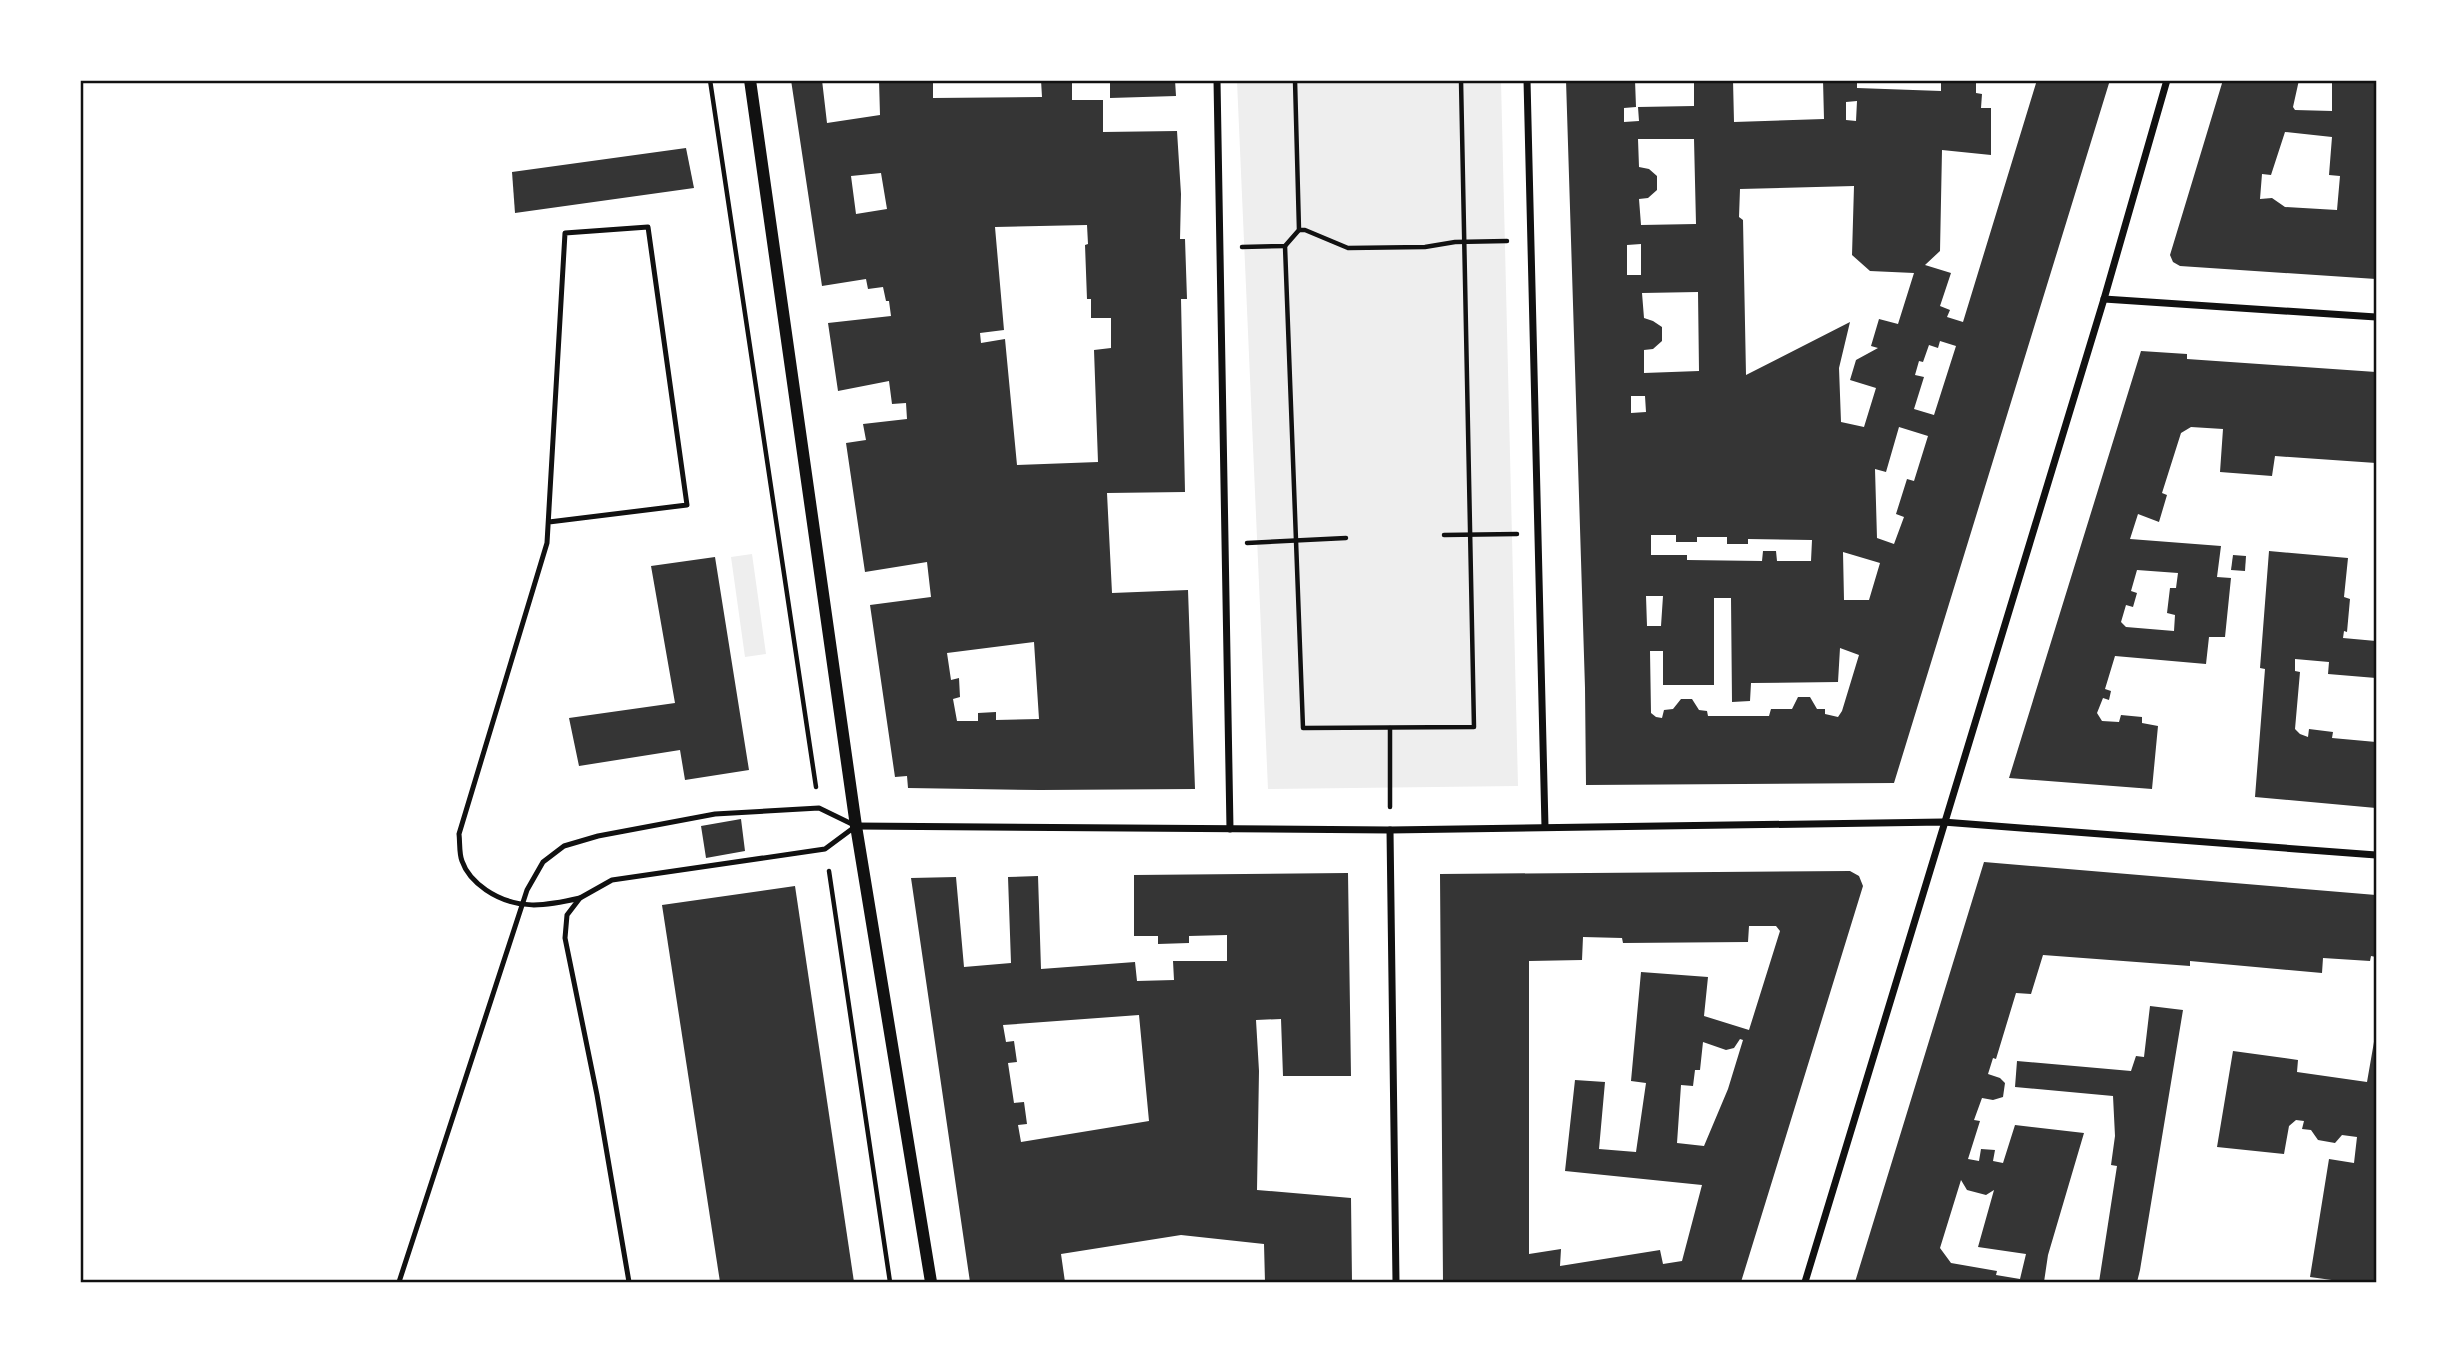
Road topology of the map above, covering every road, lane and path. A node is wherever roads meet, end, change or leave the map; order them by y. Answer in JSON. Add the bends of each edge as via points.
{"nodes":[{"id":1,"x":710,"y":80,"type":"edge"},
{"id":2,"x":750,"y":80,"type":"edge"},
{"id":3,"x":1217,"y":80,"type":"edge"},
{"id":4,"x":1295,"y":80,"type":"edge"},
{"id":5,"x":1461,"y":80,"type":"edge"},
{"id":6,"x":1527,"y":80,"type":"edge"},
{"id":7,"x":2167,"y":80,"type":"edge"},
{"id":8,"x":1461,"y":94,"type":"junction"},
{"id":9,"x":1451,"y":95,"type":"dead end"},
{"id":10,"x":1298,"y":230,"type":"junction"},
{"id":11,"x":1531,"y":240,"type":"junction"},
{"id":12,"x":1464,"y":242,"type":"junction"},
{"id":13,"x":1284,"y":246,"type":"junction"},
{"id":14,"x":1220,"y":248,"type":"junction"},
{"id":15,"x":2104,"y":299,"type":"junction"},
{"id":16,"x":2376,"y":317,"type":"edge"},
{"id":17,"x":549,"y":522,"type":"junction"},
{"id":18,"x":1538,"y":534,"type":"junction"},
{"id":19,"x":1444,"y":535,"type":"dead end"},
{"id":20,"x":1472,"y":535,"type":"junction"},
{"id":21,"x":1346,"y":538,"type":"dead end"},
{"id":22,"x":1296,"y":540,"type":"junction"},
{"id":23,"x":1225,"y":544,"type":"junction"},
{"id":24,"x":1390,"y":728,"type":"junction"},
{"id":25,"x":819,"y":808,"type":"junction"},
{"id":26,"x":1943,"y":822,"type":"junction"},
{"id":27,"x":856,"y":826,"type":"junction"},
{"id":28,"x":1545,"y":827,"type":"junction"},
{"id":29,"x":1230,"y":829,"type":"junction"},
{"id":30,"x":1390,"y":830,"type":"junction"},
{"id":31,"x":825,"y":849,"type":"junction"},
{"id":32,"x":2376,"y":855,"type":"edge"},
{"id":33,"x":580,"y":898,"type":"junction"},
{"id":34,"x":522,"y":906,"type":"junction"},
{"id":35,"x":399,"y":1283,"type":"edge"},
{"id":36,"x":629,"y":1283,"type":"edge"},
{"id":37,"x":890,"y":1283,"type":"edge"},
{"id":38,"x":931,"y":1283,"type":"edge"},
{"id":39,"x":1396,"y":1283,"type":"edge"},
{"id":40,"x":1805,"y":1283,"type":"edge"}],
"edges":[{"from":1,"to":25,"type":"path"},
{"from":2,"to":27,"type":"street"},
{"from":3,"to":14,"type":"street"},
{"from":4,"to":10,"type":"path"},
{"from":5,"to":8,"type":"path"},
{"from":6,"to":11,"type":"street"},
{"from":7,"to":15,"type":"street"},
{"from":8,"to":9,"type":"path"},
{"from":8,"to":12,"type":"path"},
{"from":10,"to":12,"type":"path","via":[[1348,248]]},
{"from":10,"to":13,"type":"path"},
{"from":11,"to":12,"type":"path"},
{"from":11,"to":18,"type":"street"},
{"from":12,"to":20,"type":"path"},
{"from":13,"to":14,"type":"path"},
{"from":13,"to":22,"type":"path"},
{"from":14,"to":23,"type":"street"},
{"from":15,"to":16,"type":"street"},
{"from":15,"to":26,"type":"street"},
{"from":17,"to":17,"type":"lane","via":[[565,233],[648,226],[687,505]]},
{"from":17,"to":34,"type":"lane","via":[[547,543],[459,834],[462,861],[476,883],[499,899]]},
{"from":18,"to":20,"type":"path"},
{"from":18,"to":28,"type":"street"},
{"from":19,"to":20,"type":"path"},
{"from":20,"to":24,"type":"path","via":[[1474,727]]},
{"from":21,"to":22,"type":"path"},
{"from":22,"to":23,"type":"path"},
{"from":22,"to":24,"type":"path","via":[[1303,728]]},
{"from":23,"to":29,"type":"street"},
{"from":24,"to":30,"type":"path"},
{"from":25,"to":27,"type":"lane"},
{"from":25,"to":34,"type":"lane","via":[[715,814],[564,846],[543,862]]},
{"from":26,"to":28,"type":"street"},
{"from":26,"to":32,"type":"street"},
{"from":26,"to":40,"type":"street"},
{"from":27,"to":29,"type":"street"},
{"from":27,"to":31,"type":"lane"},
{"from":27,"to":38,"type":"street"},
{"from":28,"to":30,"type":"street"},
{"from":29,"to":30,"type":"street"},
{"from":30,"to":39,"type":"street"},
{"from":31,"to":33,"type":"lane","via":[[612,880]]},
{"from":31,"to":37,"type":"path"},
{"from":33,"to":34,"type":"lane"},
{"from":33,"to":36,"type":"lane","via":[[567,915],[565,938]]},
{"from":34,"to":35,"type":"lane"}]}
